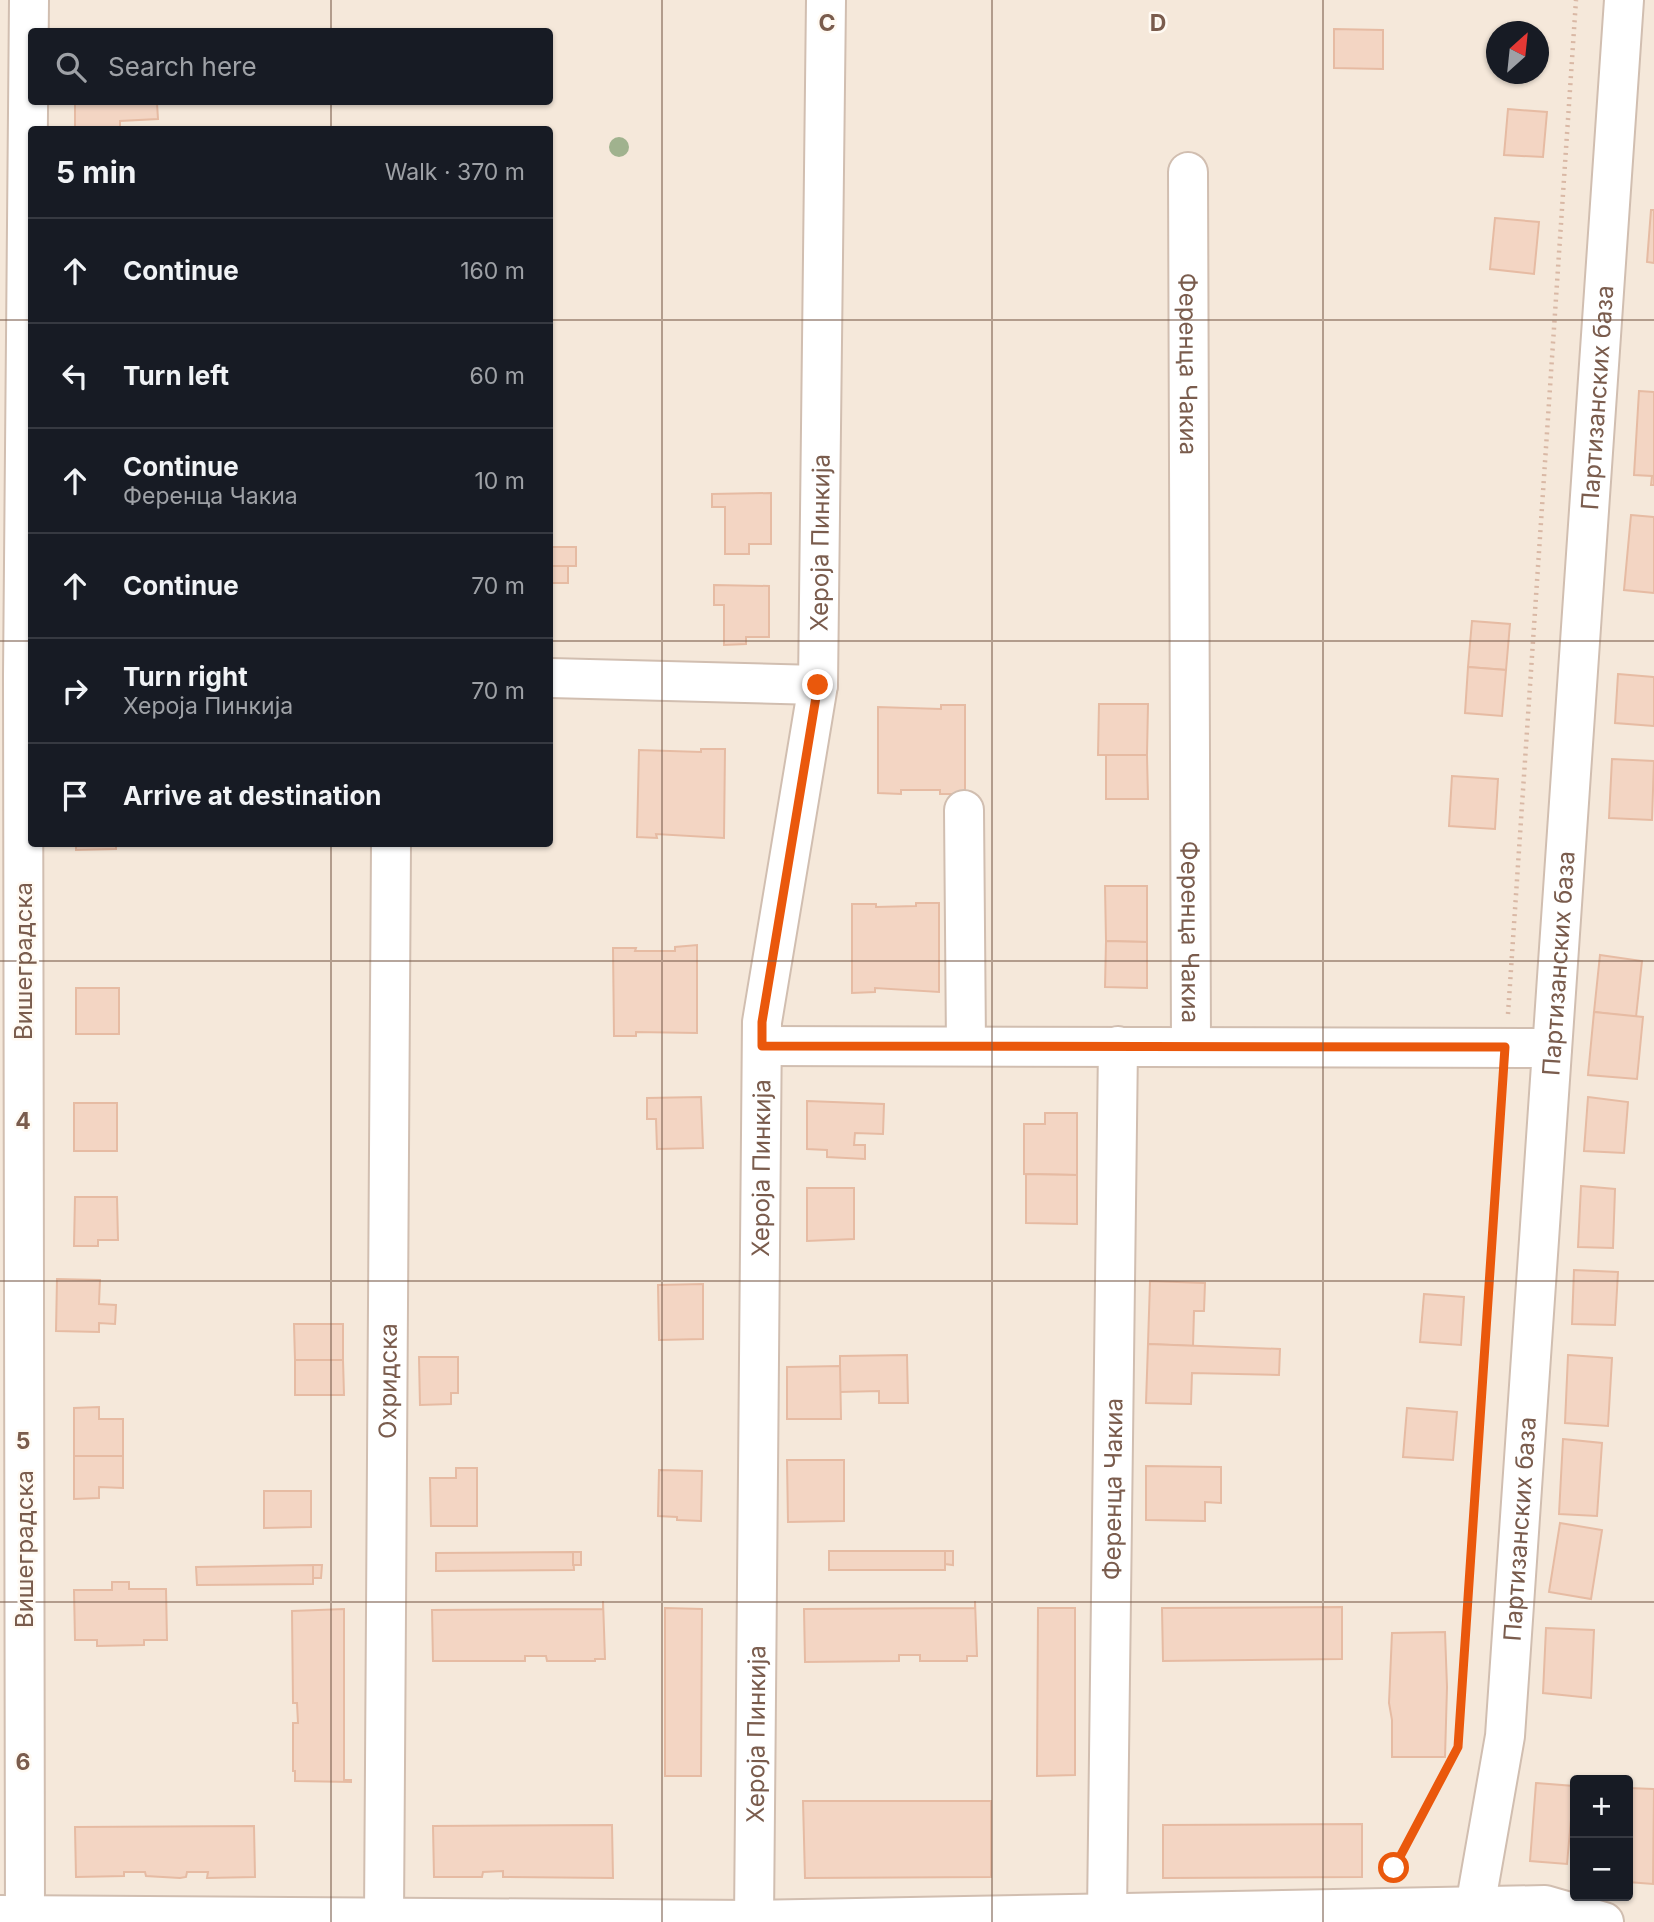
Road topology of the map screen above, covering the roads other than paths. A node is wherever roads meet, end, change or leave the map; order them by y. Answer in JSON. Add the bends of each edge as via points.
{"nodes":[{"id":1,"x":29,"y":0,"type":"edge"},
{"id":2,"x":826,"y":0,"type":"edge"},
{"id":3,"x":1624,"y":0,"type":"edge"},
{"id":4,"x":29,"y":28,"type":"edge"},
{"id":5,"x":29,"y":105,"type":"edge"},
{"id":6,"x":29,"y":126,"type":"edge"},
{"id":7,"x":1188,"y":172,"type":"dead end"},
{"id":8,"x":28,"y":338,"type":"edge"},
{"id":9,"x":27,"y":676,"type":"edge"},
{"id":10,"x":553,"y":678,"type":"edge"},
{"id":11,"x":818,"y":685,"type":"junction"},
{"id":12,"x":964,"y":810,"type":"dead end"},
{"id":13,"x":391,"y":847,"type":"edge"},
{"id":14,"x":762,"y":1046,"type":"junction"},
{"id":15,"x":966,"y":1046,"type":"junction"},
{"id":16,"x":1118,"y":1046,"type":"junction"},
{"id":17,"x":1191,"y":1046,"type":"junction"},
{"id":18,"x":1552,"y":1048,"type":"junction"},
{"id":19,"x":1107,"y":1913,"type":"junction"},
{"id":20,"x":1473,"y":1914,"type":"edge"},
{"id":21,"x":16,"y":1917,"type":"edge"},
{"id":22,"x":384,"y":1918,"type":"junction"},
{"id":23,"x":754,"y":1920,"type":"edge"},
{"id":24,"x":1604,"y":1922,"type":"edge"}],
"edges":[{"from":1,"to":4,"type":"street","name":"Вишеградска"},
{"from":2,"to":11,"type":"street","name":"Хероја Пинкија"},
{"from":3,"to":18,"type":"street","name":"Партизанских база"},
{"from":5,"to":6,"type":"street","name":"Вишеградска"},
{"from":7,"to":17,"type":"street","name":"Ференца Чакиа"},
{"from":8,"to":9,"type":"street","name":"Вишеградска"},
{"from":9,"to":21,"type":"street","name":"Вишеградска"},
{"from":10,"to":11,"type":"street"},
{"from":11,"to":14,"type":"street","name":"Хероја Пинкија","via":[[762,1022]]},
{"from":12,"to":15,"type":"street"},
{"from":13,"to":22,"type":"street","name":"Охридска"},
{"from":14,"to":15,"type":"street"},
{"from":14,"to":23,"type":"street","name":"Хероја Пинкија"},
{"from":15,"to":16,"type":"street"},
{"from":16,"to":17,"type":"street","name":"Ференца Чакиа"},
{"from":16,"to":19,"type":"street","name":"Ференца Чакиа"},
{"from":17,"to":18,"type":"street"},
{"from":18,"to":20,"type":"street","name":"Партизанских база","via":[[1505,1736]]},
{"from":19,"to":20,"type":"street","via":[[1434,1908]]},
{"from":19,"to":23,"type":"street"},
{"from":20,"to":24,"type":"street","via":[[1545,1905]]},
{"from":21,"to":22,"type":"street"},
{"from":22,"to":23,"type":"street"}]}
